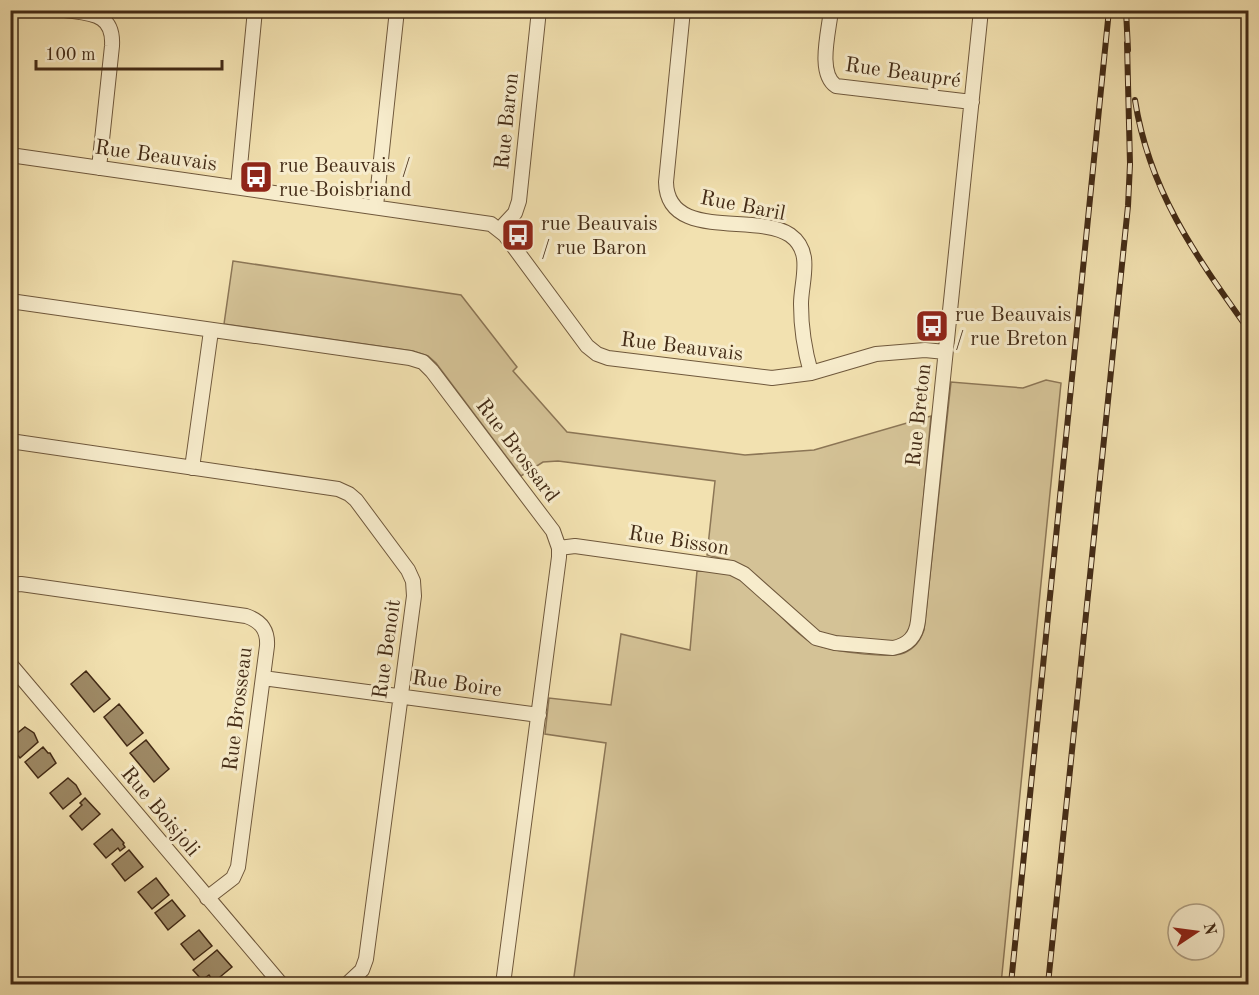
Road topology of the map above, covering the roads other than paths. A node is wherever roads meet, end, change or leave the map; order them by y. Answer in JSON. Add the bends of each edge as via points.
{"nodes":[{"id":1,"x":65,"y":10,"type":"edge"},
{"id":2,"x":255,"y":10,"type":"edge"},
{"id":3,"x":397,"y":10,"type":"edge"},
{"id":4,"x":539,"y":10,"type":"edge"},
{"id":5,"x":683,"y":10,"type":"edge"},
{"id":6,"x":831,"y":10,"type":"edge"},
{"id":7,"x":981,"y":10,"type":"edge"},
{"id":8,"x":972,"y":102,"type":"junction"},
{"id":9,"x":10,"y":155,"type":"edge"},
{"id":10,"x":99,"y":168,"type":"junction"},
{"id":11,"x":238,"y":187,"type":"junction"},
{"id":12,"x":376,"y":206,"type":"junction"},
{"id":13,"x":500,"y":229,"type":"junction"},
{"id":14,"x":10,"y":301,"type":"edge"},
{"id":15,"x":211,"y":331,"type":"junction"},
{"id":16,"x":945,"y":352,"type":"junction"},
{"id":17,"x":811,"y":373,"type":"junction"},
{"id":18,"x":10,"y":441,"type":"edge"},
{"id":19,"x":192,"y":468,"type":"junction"},
{"id":20,"x":560,"y":548,"type":"junction"},
{"id":21,"x":10,"y":585,"type":"edge"},
{"id":22,"x":909,"y":642,"type":"joint"},
{"id":23,"x":10,"y":664,"type":"edge"},
{"id":24,"x":263,"y":678,"type":"junction"},
{"id":25,"x":401,"y":696,"type":"junction"},
{"id":26,"x":539,"y":715,"type":"junction"},
{"id":27,"x":207,"y":898,"type":"junction"},
{"id":28,"x":281,"y":984,"type":"edge"},
{"id":29,"x":346,"y":984,"type":"edge"},
{"id":30,"x":503,"y":984,"type":"edge"}],
"edges":[{"from":1,"to":10,"type":"street","via":[[98,16],[111,30]]},
{"from":2,"to":11,"type":"street"},
{"from":3,"to":12,"type":"street"},
{"from":4,"to":13,"type":"street","name":"Rue Baron","via":[[519,201],[515,213]]},
{"from":5,"to":17,"type":"street","name":"Rue Baril","via":[[666,182],[668,196],[675,208],[688,217],[776,229],[795,240],[805,261],[801,304]]},
{"from":6,"to":8,"type":"street","name":"Rue Beaupré","via":[[826,72],[836,86]]},
{"from":7,"to":8,"type":"street","name":"Rue Breton"},
{"from":8,"to":16,"type":"street","name":"Rue Breton"},
{"from":9,"to":10,"type":"street","name":"Rue Beauvais"},
{"from":10,"to":11,"type":"street","name":"Rue Beauvais"},
{"from":11,"to":12,"type":"street","name":"Rue Beauvais"},
{"from":12,"to":13,"type":"street","name":"Rue Beauvais","via":[[491,224]]},
{"from":13,"to":17,"type":"street","name":"Rue Beauvais","via":[[597,354],[772,378]]},
{"from":14,"to":15,"type":"street","name":"Rue Brossard"},
{"from":15,"to":19,"type":"street"},
{"from":15,"to":20,"type":"street","name":"Rue Brossard","via":[[423,362],[553,531]]},
{"from":16,"to":17,"type":"street","name":"Rue Beauvais","via":[[876,354]]},
{"from":16,"to":22,"type":"street","name":"Rue Breton","via":[[918,621]]},
{"from":18,"to":19,"type":"street","name":"Rue Benoit"},
{"from":19,"to":25,"type":"street","name":"Rue Benoit","via":[[338,489],[352,496],[413,581]]},
{"from":20,"to":22,"type":"street","name":"Rue Bisson","via":[[575,546],[728,567],[744,574],[816,638],[887,649]]},
{"from":20,"to":26,"type":"street"},
{"from":21,"to":24,"type":"street","name":"Rue Brosseau","via":[[252,618],[267,635]]},
{"from":23,"to":27,"type":"street","name":"Rue Boisjoli"},
{"from":24,"to":25,"type":"street","name":"Rue Boire"},
{"from":24,"to":27,"type":"street","name":"Rue Brosseau","via":[[238,867],[233,878]]},
{"from":25,"to":26,"type":"street","name":"Rue Boire"},
{"from":25,"to":29,"type":"street","name":"Rue Benoit","via":[[366,959],[362,970]]},
{"from":26,"to":30,"type":"street"},
{"from":27,"to":28,"type":"street","name":"Rue Boisjoli"}]}
